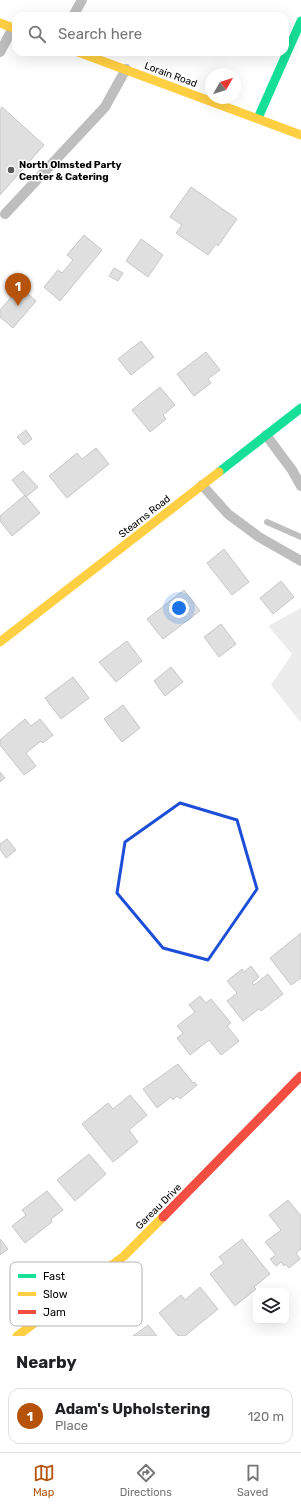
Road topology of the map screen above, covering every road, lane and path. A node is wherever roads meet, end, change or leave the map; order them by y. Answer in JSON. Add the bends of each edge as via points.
{"nodes":[{"id":1,"x":82,"y":0,"type":"edge"},
{"id":2,"x":75,"y":12,"type":"edge"},
{"id":3,"x":301,"y":21,"type":"edge"},
{"id":4,"x":0,"y":24,"type":"edge"},
{"id":5,"x":12,"y":28,"type":"edge"},
{"id":6,"x":12,"y":34,"type":"edge"},
{"id":7,"x":289,"y":48,"type":"edge"},
{"id":8,"x":0,"y":52,"type":"edge"},
{"id":9,"x":89,"y":56,"type":"edge"},
{"id":10,"x":285,"y":56,"type":"edge"},
{"id":11,"x":126,"y":69,"type":"junction"},
{"id":12,"x":258,"y":118,"type":"junction"},
{"id":13,"x":301,"y":135,"type":"edge"},
{"id":14,"x":5,"y":214,"type":"dead end"},
{"id":15,"x":301,"y":408,"type":"edge"},
{"id":16,"x":266,"y":435,"type":"junction"},
{"id":17,"x":301,"y":483,"type":"edge"},
{"id":18,"x":202,"y":485,"type":"junction"},
{"id":19,"x":301,"y":561,"type":"edge"},
{"id":20,"x":0,"y":642,"type":"edge"},
{"id":21,"x":301,"y":1076,"type":"edge"},
{"id":22,"x":116,"y":1262,"type":"edge"},
{"id":23,"x":30,"y":1326,"type":"edge"},
{"id":24,"x":17,"y":1336,"type":"edge"}],
"edges":[{"from":1,"to":2,"type":"lane"},
{"from":3,"to":7,"type":"main road"},
{"from":4,"to":5,"type":"main road"},
{"from":6,"to":8,"type":"lane"},
{"from":9,"to":11,"type":"main road","name":"Lorain Road"},
{"from":10,"to":12,"type":"main road"},
{"from":11,"to":12,"type":"main road","name":"Lorain Road"},
{"from":11,"to":14,"type":"lane","via":[[105,107]]},
{"from":12,"to":13,"type":"main road","name":"Lorain Road"},
{"from":15,"to":16,"type":"main road","name":"Stearns Road"},
{"from":16,"to":17,"type":"lane"},
{"from":16,"to":18,"type":"main road","name":"Stearns Road"},
{"from":18,"to":19,"type":"lane","via":[[228,514],[260,537]]},
{"from":18,"to":20,"type":"main road","name":"Stearns Road"},
{"from":21,"to":22,"type":"main road","name":"Gareau Drive"},
{"from":23,"to":24,"type":"main road","name":"Gareau Drive"}]}
